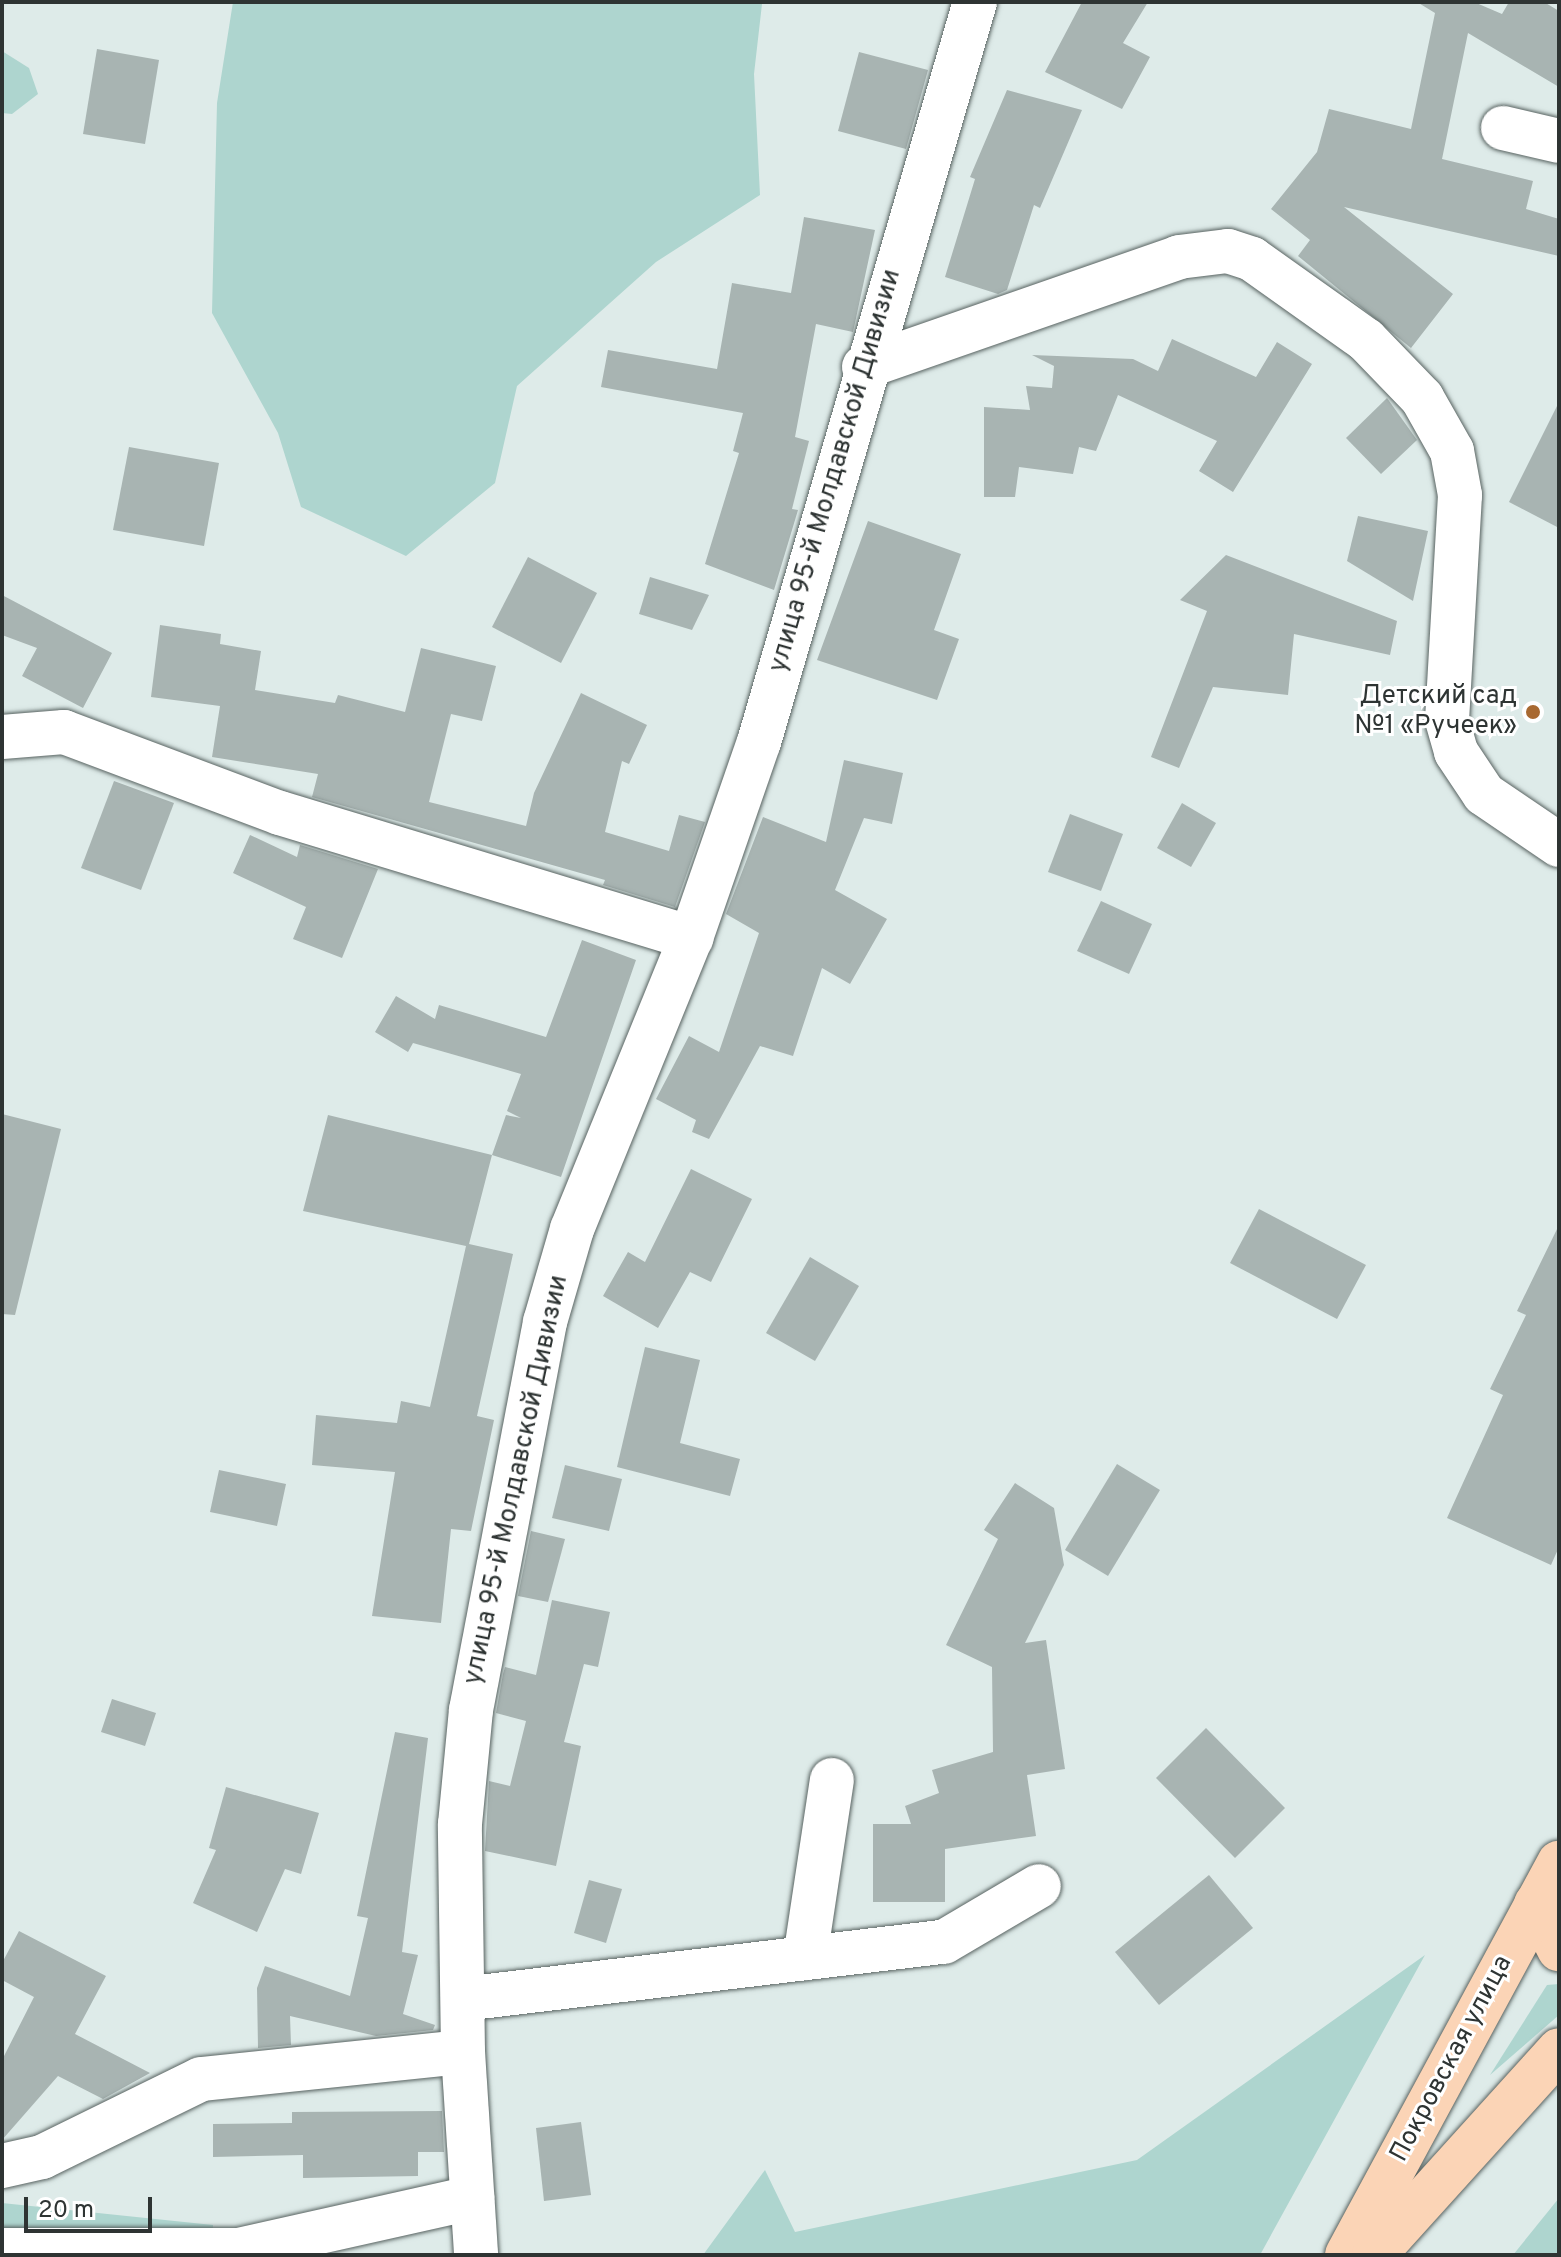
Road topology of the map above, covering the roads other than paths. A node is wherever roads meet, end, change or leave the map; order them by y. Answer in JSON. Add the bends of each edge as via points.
{"nodes":[{"id":1,"x":975,"y":2,"type":"edge"},
{"id":2,"x":1503,"y":128,"type":"dead end"},
{"id":3,"x":1559,"y":141,"type":"edge"},
{"id":4,"x":864,"y":367,"type":"junction"},
{"id":5,"x":2,"y":737,"type":"edge"},
{"id":6,"x":1559,"y":845,"type":"edge"},
{"id":7,"x":691,"y":938,"type":"junction"},
{"id":8,"x":832,"y":1780,"type":"dead end"},
{"id":9,"x":1559,"y":1863,"type":"edge"},
{"id":10,"x":1039,"y":1886,"type":"dead end"},
{"id":11,"x":1536,"y":1904,"type":"junction"},
{"id":12,"x":1559,"y":1949,"type":"edge"},
{"id":13,"x":805,"y":1958,"type":"junction"},
{"id":14,"x":463,"y":1999,"type":"junction"},
{"id":15,"x":1559,"y":2050,"type":"edge"},
{"id":16,"x":463,"y":2052,"type":"junction"},
{"id":17,"x":2,"y":2166,"type":"edge"},
{"id":18,"x":472,"y":2198,"type":"junction"},
{"id":19,"x":2,"y":2250,"type":"edge"},
{"id":20,"x":476,"y":2255,"type":"edge"},
{"id":21,"x":1347,"y":2255,"type":"edge"},
{"id":22,"x":1374,"y":2255,"type":"edge"}],
"edges":[{"from":1,"to":4,"type":"street","name":"улица 95-й Молдавской Дивизии"},
{"from":2,"to":3,"type":"street"},
{"from":4,"to":6,"type":"street","via":[[1179,257],[1228,251],[1252,259],[1366,340],[1422,398],[1452,451],[1460,495],[1447,720],[1456,752],[1484,794]]},
{"from":4,"to":7,"type":"street","name":"улица 95-й Молдавской Дивизии","via":[[759,742]]},
{"from":5,"to":7,"type":"street","via":[[64,732],[280,813]]},
{"from":7,"to":14,"type":"street","name":"улица 95-й Молдавской Дивизии","via":[[572,1229],[545,1322],[471,1710],[460,1824]]},
{"from":8,"to":13,"type":"street"},
{"from":9,"to":11,"type":"main road","name":"Покровская улица"},
{"from":10,"to":13,"type":"street","via":[[944,1942]]},
{"from":11,"to":12,"type":"main road"},
{"from":11,"to":21,"type":"main road","name":"Покровская улица"},
{"from":13,"to":14,"type":"street"},
{"from":14,"to":16,"type":"street","name":"улица 95-й Молдавской Дивизии"},
{"from":15,"to":22,"type":"main road","name":"Покровская улица"},
{"from":16,"to":17,"type":"street","via":[[201,2079],[42,2157]]},
{"from":16,"to":18,"type":"street","name":"улица 95-й Молдавской Дивизии"},
{"from":18,"to":19,"type":"street","via":[[239,2250]]},
{"from":18,"to":20,"type":"street","name":"улица 95-й Молдавской Дивизии"}]}
